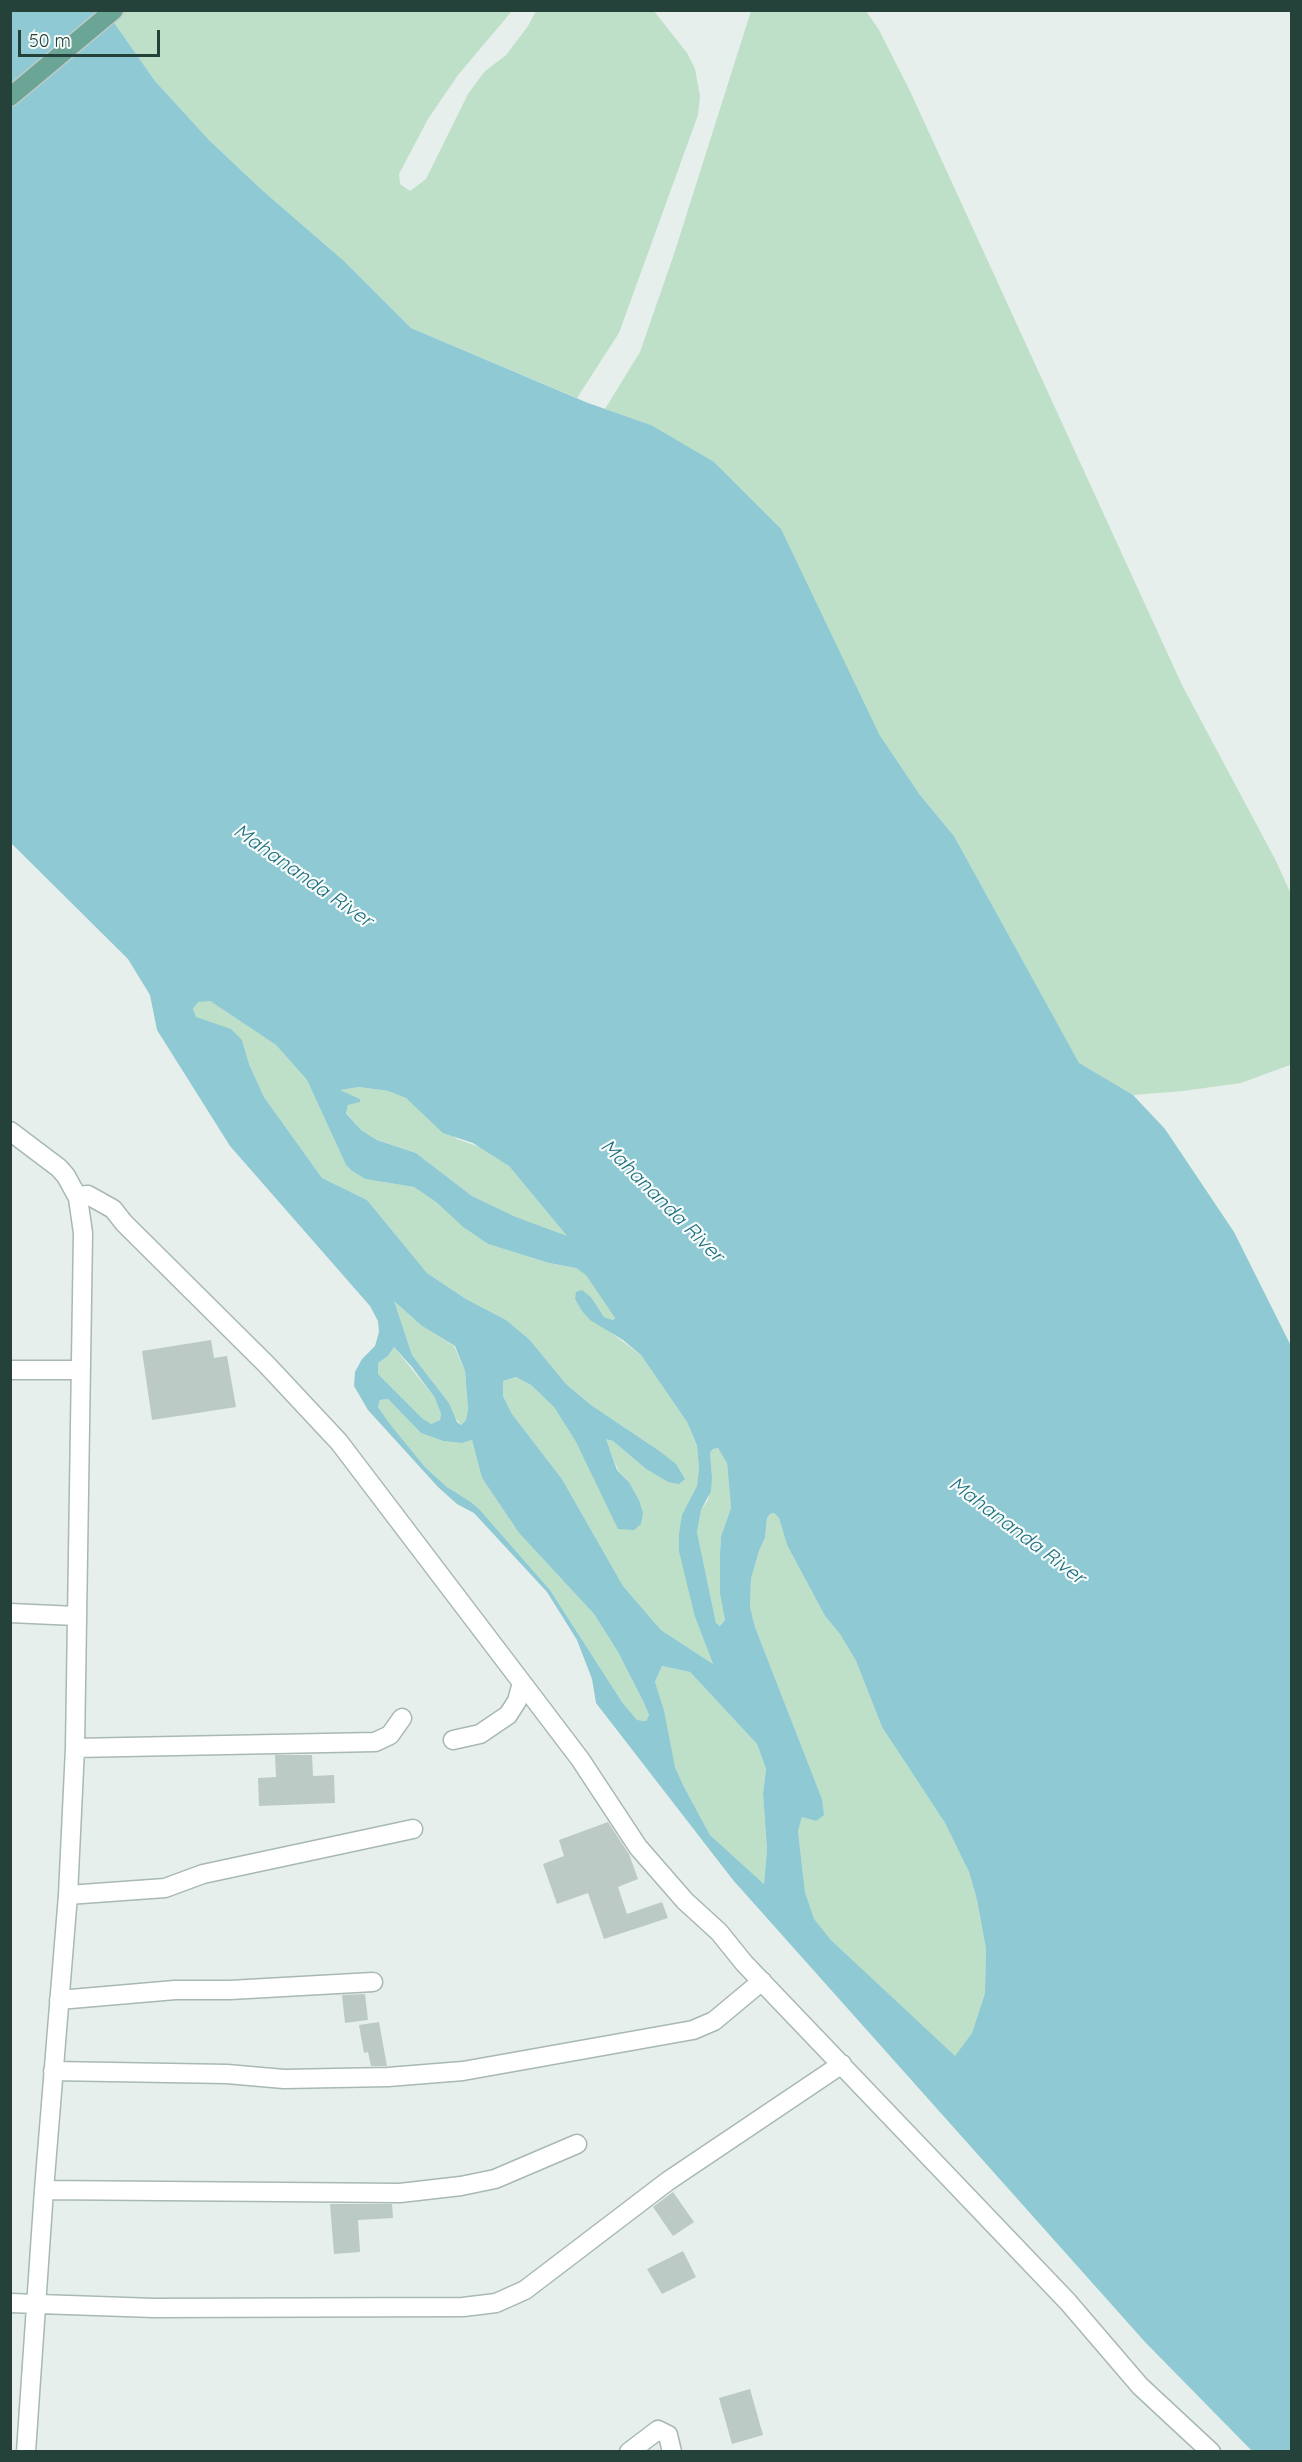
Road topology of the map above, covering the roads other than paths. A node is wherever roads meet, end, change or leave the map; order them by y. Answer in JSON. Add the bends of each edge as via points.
{"nodes":[{"id":1,"x":114,"y":10,"type":"edge"},
{"id":2,"x":10,"y":97,"type":"edge"},
{"id":3,"x":10,"y":1131,"type":"edge"},
{"id":4,"x":76,"y":1196,"type":"junction"},
{"id":5,"x":10,"y":1370,"type":"edge"},
{"id":6,"x":81,"y":1370,"type":"junction"},
{"id":7,"x":10,"y":1613,"type":"edge"},
{"id":8,"x":76,"y":1616,"type":"junction"},
{"id":9,"x":522,"y":1683,"type":"junction"},
{"id":10,"x":402,"y":1719,"type":"dead end"},
{"id":11,"x":453,"y":1740,"type":"dead end"},
{"id":12,"x":75,"y":1748,"type":"junction"},
{"id":13,"x":413,"y":1828,"type":"dead end"},
{"id":14,"x":68,"y":1895,"type":"junction"},
{"id":15,"x":762,"y":1981,"type":"junction"},
{"id":16,"x":373,"y":1982,"type":"dead end"},
{"id":17,"x":59,"y":2000,"type":"junction"},
{"id":18,"x":842,"y":2064,"type":"junction"},
{"id":19,"x":53,"y":2071,"type":"junction"},
{"id":20,"x":577,"y":2144,"type":"dead end"},
{"id":21,"x":44,"y":2190,"type":"junction"},
{"id":22,"x":10,"y":2303,"type":"edge"},
{"id":23,"x":36,"y":2305,"type":"junction"},
{"id":24,"x":26,"y":2451,"type":"edge"},
{"id":25,"x":629,"y":2451,"type":"edge"},
{"id":26,"x":672,"y":2451,"type":"edge"},
{"id":27,"x":1211,"y":2451,"type":"edge"}],
"edges":[{"from":1,"to":2,"type":"main road"},
{"from":3,"to":4,"type":"street","via":[[59,1168]]},
{"from":4,"to":6,"type":"street","via":[[83,1233]]},
{"from":4,"to":9,"type":"street","via":[[88,1195],[113,1209],[339,1442]]},
{"from":5,"to":6,"type":"street"},
{"from":6,"to":8,"type":"street"},
{"from":7,"to":8,"type":"street"},
{"from":8,"to":12,"type":"street"},
{"from":9,"to":11,"type":"street","via":[[508,1715],[480,1734]]},
{"from":9,"to":15,"type":"street","via":[[638,1847]]},
{"from":10,"to":12,"type":"street","via":[[390,1735],[375,1742]]},
{"from":12,"to":14,"type":"street"},
{"from":13,"to":14,"type":"street","via":[[203,1874],[165,1887]]},
{"from":14,"to":17,"type":"street"},
{"from":15,"to":18,"type":"street"},
{"from":15,"to":19,"type":"street","via":[[714,2021],[693,2030],[463,2071],[284,2079],[227,2074]]},
{"from":16,"to":17,"type":"street","via":[[175,1990]]},
{"from":17,"to":19,"type":"street"},
{"from":18,"to":23,"type":"street","via":[[668,2181],[525,2290],[496,2303],[463,2307]]},
{"from":18,"to":27,"type":"street","via":[[1068,2302],[1140,2386]]},
{"from":19,"to":21,"type":"street"},
{"from":20,"to":21,"type":"street","via":[[495,2179],[418,2192]]},
{"from":21,"to":23,"type":"street"},
{"from":22,"to":23,"type":"street"},
{"from":23,"to":24,"type":"street"},
{"from":25,"to":26,"type":"street","via":[[661,2430],[669,2435]]}]}
